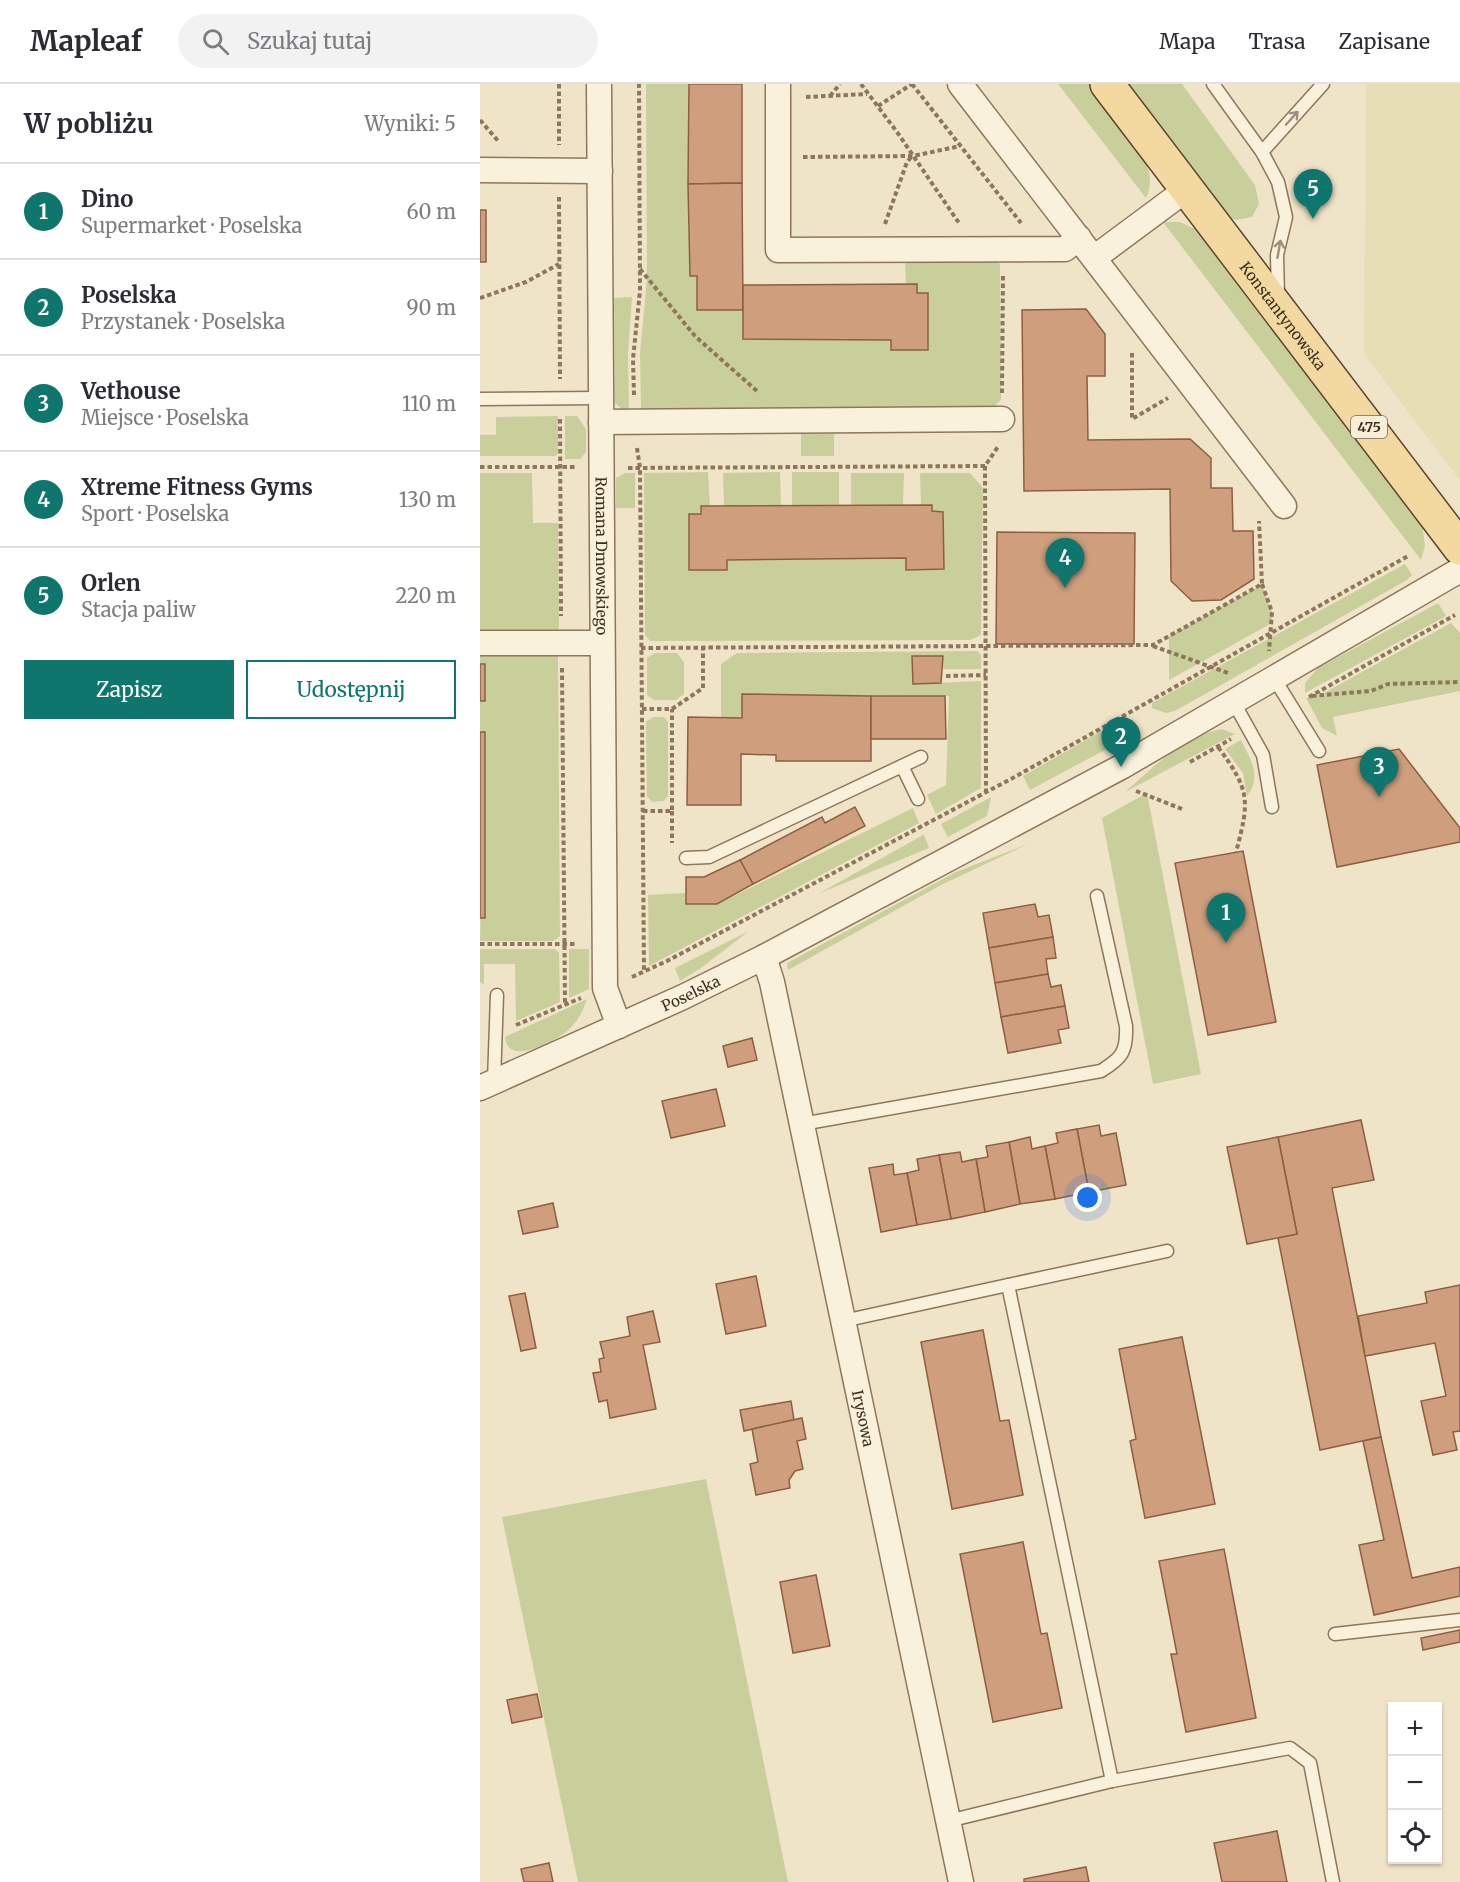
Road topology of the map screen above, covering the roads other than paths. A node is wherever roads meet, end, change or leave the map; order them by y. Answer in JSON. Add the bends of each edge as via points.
{"nodes":[{"id":1,"x":599,"y":84,"type":"edge"},
{"id":2,"x":960,"y":84,"type":"edge"},
{"id":3,"x":1107,"y":84,"type":"edge"},
{"id":4,"x":1213,"y":84,"type":"edge"},
{"id":5,"x":1323,"y":84,"type":"edge"},
{"id":6,"x":778,"y":91,"type":"edge"},
{"id":7,"x":1262,"y":152,"type":"junction"},
{"id":8,"x":480,"y":170,"type":"edge"},
{"id":9,"x":600,"y":171,"type":"junction"},
{"id":10,"x":1187,"y":189,"type":"junction"},
{"id":11,"x":1079,"y":238,"type":"junction"},
{"id":12,"x":1094,"y":258,"type":"junction"},
{"id":13,"x":1278,"y":307,"type":"junction"},
{"id":14,"x":480,"y":399,"type":"edge"},
{"id":15,"x":601,"y":410,"type":"junction"},
{"id":16,"x":1002,"y":419,"type":"dead end"},
{"id":17,"x":1284,"y":506,"type":"dead end"},
{"id":18,"x":1460,"y":548,"type":"edge"},
{"id":19,"x":1460,"y":570,"type":"edge"},
{"id":20,"x":480,"y":643,"type":"edge"},
{"id":21,"x":602,"y":643,"type":"junction"},
{"id":22,"x":1271,"y":668,"type":"junction"},
{"id":23,"x":1233,"y":701,"type":"junction"},
{"id":24,"x":1319,"y":751,"type":"dead end"},
{"id":25,"x":921,"y":757,"type":"dead end"},
{"id":26,"x":902,"y":766,"type":"junction"},
{"id":27,"x":918,"y":799,"type":"dead end"},
{"id":28,"x":1272,"y":807,"type":"dead end"},
{"id":29,"x":686,"y":858,"type":"dead end"},
{"id":30,"x":1097,"y":896,"type":"dead end"},
{"id":31,"x":764,"y":957,"type":"junction"},
{"id":32,"x":497,"y":995,"type":"dead end"},
{"id":33,"x":619,"y":1026,"type":"junction"},
{"id":34,"x":487,"y":1085,"type":"edge"},
{"id":35,"x":802,"y":1124,"type":"junction"},
{"id":36,"x":1167,"y":1251,"type":"dead end"},
{"id":37,"x":1008,"y":1285,"type":"junction"},
{"id":38,"x":843,"y":1321,"type":"junction"},
{"id":39,"x":1460,"y":1620,"type":"edge"},
{"id":40,"x":1335,"y":1634,"type":"dead end"},
{"id":41,"x":1112,"y":1781,"type":"junction"},
{"id":42,"x":948,"y":1821,"type":"junction"},
{"id":43,"x":961,"y":1882,"type":"edge"},
{"id":44,"x":1333,"y":1882,"type":"edge"}],
"edges":[{"from":1,"to":9,"type":"street","name":"Romana Dmowskiego"},
{"from":2,"to":11,"type":"street"},
{"from":3,"to":10,"type":"main road","name":"Konstantynowska","number":"475"},
{"from":4,"to":7,"type":"lane"},
{"from":7,"to":5,"type":"lane","one_way":true},
{"from":6,"to":11,"type":"street","via":[[778,250],[1065,249]]},
{"from":13,"to":7,"type":"lane","one_way":true,"via":[[1277,255],[1286,217],[1278,182]]},
{"from":8,"to":9,"type":"street"},
{"from":9,"to":15,"type":"street","name":"Romana Dmowskiego"},
{"from":10,"to":12,"type":"street"},
{"from":10,"to":13,"type":"main road","name":"Konstantynowska","number":"475"},
{"from":11,"to":12,"type":"street"},
{"from":12,"to":17,"type":"street"},
{"from":13,"to":18,"type":"main road","name":"Konstantynowska","number":"475"},
{"from":14,"to":15,"type":"lane","via":[[560,399]]},
{"from":15,"to":16,"type":"street","via":[[634,422]]},
{"from":15,"to":21,"type":"street","name":"Romana Dmowskiego"},
{"from":19,"to":22,"type":"street","name":"Poselska"},
{"from":20,"to":21,"type":"street"},
{"from":21,"to":33,"type":"street","name":"Romana Dmowskiego","via":[[605,988]]},
{"from":22,"to":23,"type":"street","name":"Poselska"},
{"from":22,"to":24,"type":"lane"},
{"from":23,"to":28,"type":"lane","via":[[1263,755]]},
{"from":23,"to":31,"type":"street","name":"Poselska","via":[[1120,767]]},
{"from":25,"to":26,"type":"lane"},
{"from":26,"to":27,"type":"lane"},
{"from":26,"to":29,"type":"lane","via":[[709,857]]},
{"from":30,"to":35,"type":"lane","via":[[1126,1026],[1127,1045],[1118,1060],[1101,1071]]},
{"from":31,"to":33,"type":"street","name":"Poselska"},
{"from":31,"to":35,"type":"street","name":"Irysowa"},
{"from":32,"to":34,"type":"lane"},
{"from":33,"to":34,"type":"street","name":"Poselska"},
{"from":35,"to":38,"type":"street","name":"Irysowa"},
{"from":36,"to":37,"type":"lane"},
{"from":37,"to":38,"type":"lane"},
{"from":37,"to":41,"type":"lane"},
{"from":38,"to":42,"type":"street","name":"Irysowa"},
{"from":39,"to":40,"type":"lane"},
{"from":41,"to":42,"type":"lane"},
{"from":41,"to":44,"type":"lane","via":[[1290,1748],[1310,1763]]},
{"from":42,"to":43,"type":"street","name":"Irysowa"}]}
